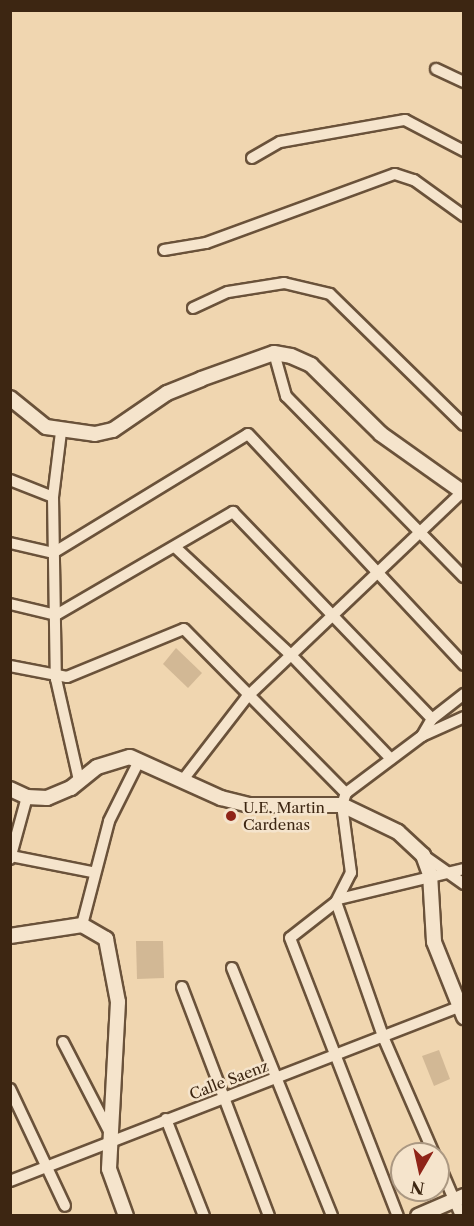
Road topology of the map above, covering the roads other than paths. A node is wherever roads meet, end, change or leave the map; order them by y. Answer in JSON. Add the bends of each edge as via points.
{"nodes":[{"id":1,"x":436,"y":69,"type":"dead end"},
{"id":2,"x":464,"y":82,"type":"edge"},
{"id":3,"x":464,"y":151,"type":"edge"},
{"id":4,"x":252,"y":158,"type":"dead end"},
{"id":5,"x":464,"y":216,"type":"edge"},
{"id":6,"x":164,"y":250,"type":"dead end"},
{"id":7,"x":193,"y":308,"type":"dead end"},
{"id":8,"x":274,"y":353,"type":"junction"},
{"id":9,"x":10,"y":398,"type":"edge"},
{"id":10,"x":464,"y":425,"type":"edge"},
{"id":11,"x":61,"y":432,"type":"junction"},
{"id":12,"x":10,"y":480,"type":"edge"},
{"id":13,"x":463,"y":492,"type":"edge"},
{"id":14,"x":53,"y":497,"type":"junction"},
{"id":15,"x":420,"y":532,"type":"junction"},
{"id":16,"x":10,"y":543,"type":"edge"},
{"id":17,"x":174,"y":547,"type":"junction"},
{"id":18,"x":53,"y":553,"type":"junction"},
{"id":19,"x":377,"y":575,"type":"junction"},
{"id":20,"x":464,"y":576,"type":"edge"},
{"id":21,"x":10,"y":604,"type":"edge"},
{"id":22,"x":56,"y":615,"type":"junction"},
{"id":23,"x":334,"y":617,"type":"junction"},
{"id":24,"x":291,"y":655,"type":"junction"},
{"id":25,"x":464,"y":665,"type":"edge"},
{"id":26,"x":10,"y":666,"type":"edge"},
{"id":27,"x":56,"y":679,"type":"junction"},
{"id":28,"x":464,"y":694,"type":"edge"},
{"id":29,"x":247,"y":697,"type":"junction"},
{"id":30,"x":464,"y":717,"type":"edge"},
{"id":31,"x":432,"y":719,"type":"junction"},
{"id":32,"x":422,"y":736,"type":"junction"},
{"id":33,"x":391,"y":759,"type":"junction"},
{"id":34,"x":139,"y":761,"type":"junction"},
{"id":35,"x":79,"y":780,"type":"junction"},
{"id":36,"x":182,"y":781,"type":"junction"},
{"id":37,"x":10,"y":789,"type":"edge"},
{"id":38,"x":27,"y":797,"type":"junction"},
{"id":39,"x":344,"y":799,"type":"junction"},
{"id":40,"x":423,"y":855,"type":"junction"},
{"id":41,"x":11,"y":857,"type":"edge"},
{"id":42,"x":92,"y":872,"type":"junction"},
{"id":43,"x":459,"y":872,"type":"edge"},
{"id":44,"x":430,"y":874,"type":"junction"},
{"id":45,"x":464,"y":884,"type":"edge"},
{"id":46,"x":338,"y":900,"type":"junction"},
{"id":47,"x":82,"y":925,"type":"junction"},
{"id":48,"x":10,"y":936,"type":"edge"},
{"id":49,"x":232,"y":968,"type":"dead end"},
{"id":50,"x":182,"y":987,"type":"dead end"},
{"id":51,"x":462,"y":1010,"type":"edge"},
{"id":52,"x":384,"y":1039,"type":"junction"},
{"id":53,"x":63,"y":1042,"type":"dead end"},
{"id":54,"x":335,"y":1059,"type":"junction"},
{"id":55,"x":276,"y":1078,"type":"junction"},
{"id":56,"x":10,"y":1089,"type":"edge"},
{"id":57,"x":222,"y":1098,"type":"junction"},
{"id":58,"x":166,"y":1119,"type":"junction"},
{"id":59,"x":111,"y":1141,"type":"junction"},
{"id":60,"x":430,"y":1142,"type":"edge"},
{"id":61,"x":46,"y":1166,"type":"junction"},
{"id":62,"x":10,"y":1181,"type":"edge"},
{"id":63,"x":450,"y":1183,"type":"edge"},
{"id":64,"x":459,"y":1198,"type":"edge"},
{"id":65,"x":65,"y":1206,"type":"dead end"},
{"id":66,"x":126,"y":1215,"type":"edge"},
{"id":67,"x":204,"y":1215,"type":"edge"},
{"id":68,"x":269,"y":1215,"type":"edge"},
{"id":69,"x":332,"y":1215,"type":"edge"},
{"id":70,"x":398,"y":1215,"type":"edge"},
{"id":71,"x":418,"y":1215,"type":"edge"},
{"id":72,"x":461,"y":1215,"type":"edge"}],
"edges":[{"from":1,"to":2,"type":"street"},
{"from":3,"to":4,"type":"street","via":[[405,120],[280,142]]},
{"from":5,"to":6,"type":"street","via":[[414,180],[395,174],[206,243]]},
{"from":7,"to":10,"type":"street","via":[[228,292],[284,283],[330,294]]},
{"from":8,"to":11,"type":"street","via":[[167,393],[113,430]]},
{"from":8,"to":13,"type":"street","via":[[311,365],[381,434]]},
{"from":8,"to":15,"type":"street","via":[[286,396]]},
{"from":9,"to":11,"type":"street","via":[[26,415]]},
{"from":11,"to":14,"type":"street"},
{"from":12,"to":14,"type":"street"},
{"from":13,"to":15,"type":"street"},
{"from":14,"to":18,"type":"street"},
{"from":15,"to":19,"type":"street"},
{"from":15,"to":20,"type":"street"},
{"from":16,"to":18,"type":"street"},
{"from":17,"to":22,"type":"street"},
{"from":17,"to":23,"type":"street","via":[[233,512]]},
{"from":17,"to":24,"type":"street"},
{"from":18,"to":19,"type":"street","via":[[248,434]]},
{"from":18,"to":22,"type":"street"},
{"from":19,"to":23,"type":"street"},
{"from":19,"to":25,"type":"street"},
{"from":21,"to":22,"type":"street"},
{"from":22,"to":27,"type":"street"},
{"from":23,"to":24,"type":"street"},
{"from":23,"to":31,"type":"street"},
{"from":24,"to":29,"type":"street"},
{"from":24,"to":33,"type":"street"},
{"from":26,"to":27,"type":"street"},
{"from":27,"to":29,"type":"street","via":[[184,629],[208,648]]},
{"from":27,"to":35,"type":"street"},
{"from":28,"to":31,"type":"street"},
{"from":29,"to":36,"type":"street"},
{"from":29,"to":39,"type":"street"},
{"from":30,"to":32,"type":"street"},
{"from":31,"to":32,"type":"street"},
{"from":32,"to":33,"type":"street"},
{"from":33,"to":39,"type":"street"},
{"from":34,"to":35,"type":"street","via":[[113,760]]},
{"from":34,"to":36,"type":"street"},
{"from":34,"to":42,"type":"street"},
{"from":35,"to":38,"type":"street","via":[[61,794]]},
{"from":36,"to":39,"type":"street","via":[[249,805]]},
{"from":37,"to":38,"type":"street"},
{"from":38,"to":41,"type":"street"},
{"from":39,"to":40,"type":"street","via":[[398,832]]},
{"from":39,"to":46,"type":"street","via":[[351,873]]},
{"from":40,"to":43,"type":"street"},
{"from":40,"to":44,"type":"street"},
{"from":41,"to":42,"type":"street"},
{"from":42,"to":47,"type":"street"},
{"from":43,"to":44,"type":"street"},
{"from":43,"to":45,"type":"street"},
{"from":44,"to":46,"type":"street"},
{"from":44,"to":51,"type":"street","via":[[434,942]]},
{"from":46,"to":52,"type":"street"},
{"from":46,"to":54,"type":"street","via":[[290,938]]},
{"from":47,"to":48,"type":"street"},
{"from":47,"to":59,"type":"street","via":[[106,939],[114,959],[118,1002]]},
{"from":49,"to":55,"type":"street"},
{"from":50,"to":57,"type":"street"},
{"from":51,"to":52,"type":"street","name":"Calle Saenz"},
{"from":52,"to":54,"type":"street","name":"Calle Saenz"},
{"from":52,"to":60,"type":"street"},
{"from":53,"to":59,"type":"street"},
{"from":54,"to":55,"type":"street","name":"Calle Saenz"},
{"from":54,"to":70,"type":"street"},
{"from":55,"to":57,"type":"street","name":"Calle Saenz"},
{"from":55,"to":69,"type":"street"},
{"from":56,"to":61,"type":"street"},
{"from":57,"to":58,"type":"street","name":"Calle Saenz"},
{"from":57,"to":68,"type":"street"},
{"from":58,"to":59,"type":"street","name":"Calle Saenz"},
{"from":58,"to":67,"type":"street"},
{"from":59,"to":61,"type":"street","name":"Calle Saenz"},
{"from":59,"to":66,"type":"street","via":[[111,1178]]},
{"from":61,"to":62,"type":"street","name":"Calle Saenz"},
{"from":61,"to":65,"type":"street"},
{"from":63,"to":64,"type":"street"},
{"from":64,"to":71,"type":"street"},
{"from":64,"to":72,"type":"street"}]}
